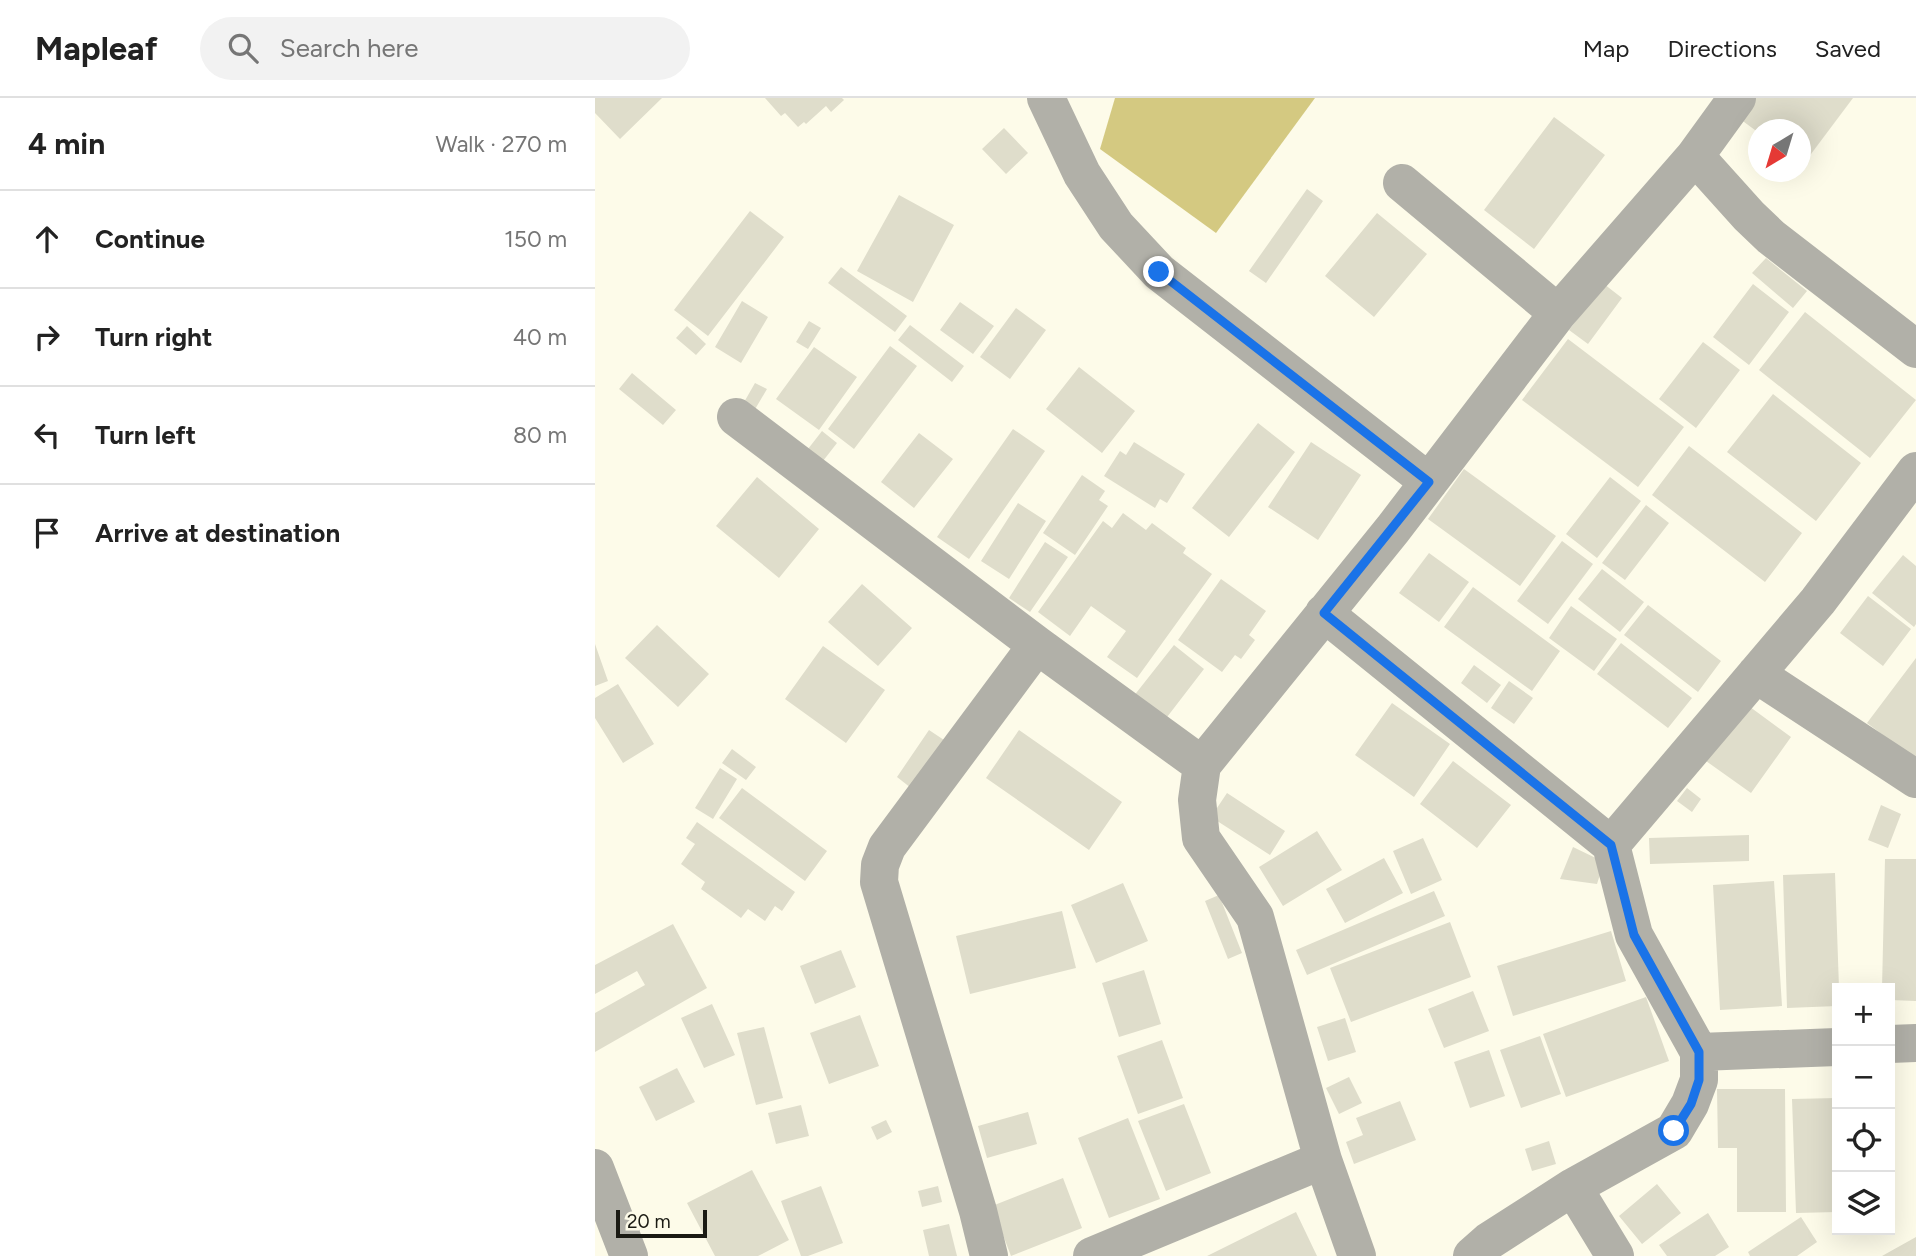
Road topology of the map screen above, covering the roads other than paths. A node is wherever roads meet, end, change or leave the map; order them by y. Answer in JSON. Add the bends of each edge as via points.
{"nodes":[{"id":1,"x":1046,"y":98,"type":"edge"},
{"id":2,"x":1737,"y":98,"type":"edge"},
{"id":3,"x":1695,"y":156,"type":"junction"},
{"id":4,"x":1402,"y":183,"type":"dead end"},
{"id":5,"x":1558,"y":313,"type":"junction"},
{"id":6,"x":1916,"y":349,"type":"edge"},
{"id":7,"x":736,"y":417,"type":"dead end"},
{"id":8,"x":1916,"y":471,"type":"edge"},
{"id":9,"x":1429,"y":482,"type":"junction"},
{"id":10,"x":1324,"y":613,"type":"junction"},
{"id":11,"x":1037,"y":645,"type":"junction"},
{"id":12,"x":1756,"y":674,"type":"junction"},
{"id":13,"x":1202,"y":765,"type":"junction"},
{"id":14,"x":1916,"y":779,"type":"edge"},
{"id":15,"x":1611,"y":845,"type":"junction"},
{"id":16,"x":1916,"y":1043,"type":"edge"},
{"id":17,"x":1895,"y":1044,"type":"edge"},
{"id":18,"x":1832,"y":1047,"type":"edge"},
{"id":19,"x":1699,"y":1052,"type":"junction"},
{"id":20,"x":1323,"y":1160,"type":"junction"},
{"id":21,"x":595,"y":1168,"type":"edge"},
{"id":22,"x":1573,"y":1187,"type":"junction"},
{"id":23,"x":629,"y":1256,"type":"edge"},
{"id":24,"x":989,"y":1256,"type":"edge"},
{"id":25,"x":1092,"y":1256,"type":"edge"},
{"id":26,"x":1357,"y":1256,"type":"edge"},
{"id":27,"x":1472,"y":1256,"type":"edge"},
{"id":28,"x":1615,"y":1256,"type":"edge"}],
"edges":[{"from":1,"to":9,"type":"street","via":[[1082,174],[1116,226],[1159,272]]},
{"from":2,"to":3,"type":"street"},
{"from":3,"to":5,"type":"street"},
{"from":3,"to":6,"type":"street","via":[[1771,237]]},
{"from":4,"to":5,"type":"street"},
{"from":5,"to":9,"type":"street"},
{"from":7,"to":11,"type":"street"},
{"from":8,"to":12,"type":"street","via":[[1818,601]]},
{"from":9,"to":10,"type":"street"},
{"from":10,"to":13,"type":"street"},
{"from":10,"to":15,"type":"street"},
{"from":11,"to":13,"type":"street"},
{"from":11,"to":24,"type":"street","via":[[887,846],[880,865],[879,882]]},
{"from":12,"to":14,"type":"street"},
{"from":12,"to":15,"type":"street"},
{"from":13,"to":20,"type":"street","via":[[1197,800],[1201,838],[1255,916]]},
{"from":15,"to":19,"type":"street","via":[[1634,935]]},
{"from":16,"to":17,"type":"street"},
{"from":18,"to":19,"type":"street"},
{"from":19,"to":22,"type":"street","via":[[1699,1080],[1674,1131]]},
{"from":20,"to":25,"type":"street"},
{"from":20,"to":26,"type":"street"},
{"from":21,"to":23,"type":"street"},
{"from":22,"to":27,"type":"street"},
{"from":22,"to":28,"type":"street"}]}
